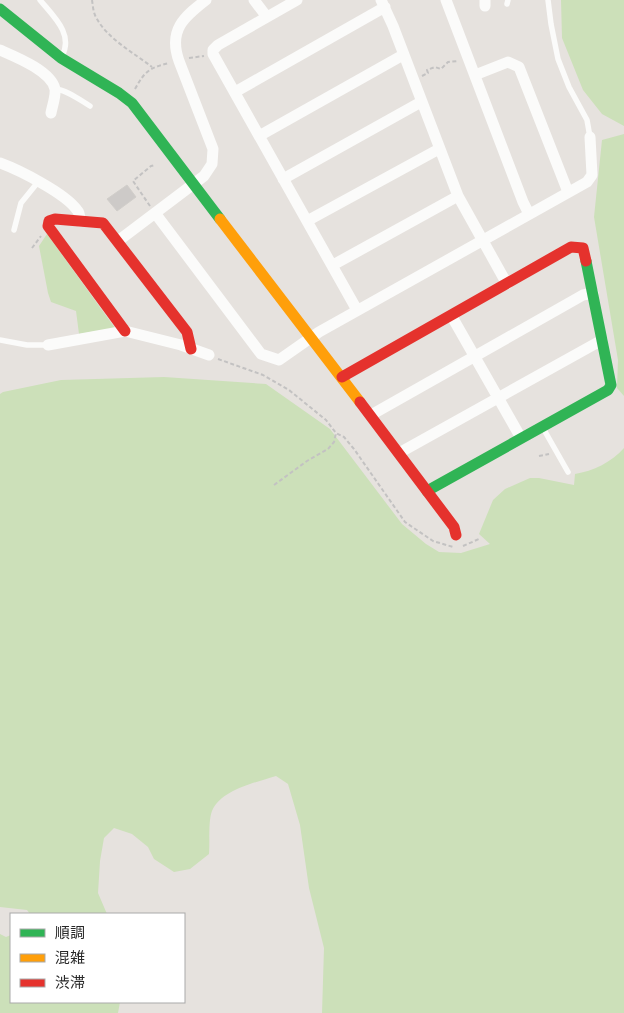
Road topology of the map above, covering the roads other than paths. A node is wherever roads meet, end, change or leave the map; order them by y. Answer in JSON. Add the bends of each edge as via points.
{"nodes":[{"id":1,"x":40,"y":0,"type":"edge"},
{"id":2,"x":206,"y":0,"type":"edge"},
{"id":3,"x":254,"y":0,"type":"edge"},
{"id":4,"x":297,"y":0,"type":"edge"},
{"id":5,"x":446,"y":0,"type":"edge"},
{"id":6,"x":548,"y":0,"type":"edge"},
{"id":7,"x":383,"y":4,"type":"edge"},
{"id":8,"x":0,"y":9,"type":"edge"},
{"id":9,"x":266,"y":17,"type":"junction"},
{"id":10,"x":0,"y":50,"type":"edge"},
{"id":11,"x":403,"y":55,"type":"junction"},
{"id":12,"x":61,"y":58,"type":"junction"},
{"id":13,"x":475,"y":75,"type":"junction"},
{"id":14,"x":55,"y":90,"type":"junction"},
{"id":15,"x":235,"y":92,"type":"junction"},
{"id":16,"x":421,"y":102,"type":"junction"},
{"id":17,"x":90,"y":106,"type":"dead end"},
{"id":18,"x":51,"y":114,"type":"dead end"},
{"id":19,"x":259,"y":136,"type":"junction"},
{"id":20,"x":590,"y":137,"type":"joint"},
{"id":21,"x":439,"y":149,"type":"junction"},
{"id":22,"x":0,"y":163,"type":"edge"},
{"id":23,"x":283,"y":179,"type":"junction"},
{"id":24,"x":38,"y":182,"type":"junction"},
{"id":25,"x":194,"y":183,"type":"junction"},
{"id":26,"x":568,"y":192,"type":"junction"},
{"id":27,"x":458,"y":196,"type":"junction"},
{"id":28,"x":153,"y":210,"type":"junction"},
{"id":29,"x":529,"y":214,"type":"junction"},
{"id":30,"x":80,"y":221,"type":"junction"},
{"id":31,"x":307,"y":221,"type":"junction"},
{"id":32,"x":14,"y":230,"type":"dead end"},
{"id":33,"x":118,"y":241,"type":"junction"},
{"id":34,"x":482,"y":241,"type":"junction"},
{"id":35,"x":333,"y":265,"type":"junction"},
{"id":36,"x":507,"y":284,"type":"junction"},
{"id":37,"x":593,"y":293,"type":"junction"},
{"id":38,"x":357,"y":310,"type":"junction"},
{"id":39,"x":451,"y":315,"type":"junction"},
{"id":40,"x":125,"y":331,"type":"junction"},
{"id":41,"x":311,"y":337,"type":"junction"},
{"id":42,"x":0,"y":340,"type":"edge"},
{"id":43,"x":602,"y":340,"type":"junction"},
{"id":44,"x":48,"y":344,"type":"joint"},
{"id":45,"x":192,"y":349,"type":"junction"},
{"id":46,"x":209,"y":355,"type":"road end"},
{"id":47,"x":475,"y":357,"type":"junction"},
{"id":48,"x":342,"y":377,"type":"junction"},
{"id":49,"x":499,"y":398,"type":"junction"},
{"id":50,"x":371,"y":415,"type":"junction"},
{"id":51,"x":542,"y":426,"type":"junction"},
{"id":52,"x":521,"y":438,"type":"junction"},
{"id":53,"x":399,"y":453,"type":"junction"},
{"id":54,"x":568,"y":472,"type":"dead end"},
{"id":55,"x":427,"y":491,"type":"junction"},
{"id":56,"x":456,"y":535,"type":"dead end"}],
"edges":[{"from":1,"to":12,"type":"lane","via":[[62,28],[65,43]]},
{"from":2,"to":25,"type":"street","via":[[181,23],[175,42],[176,53],[213,153],[209,169]]},
{"from":3,"to":9,"type":"street"},
{"from":4,"to":9,"type":"street"},
{"from":5,"to":13,"type":"street"},
{"from":6,"to":20,"type":"lane","via":[[558,60],[587,120]]},
{"from":7,"to":11,"type":"street"},
{"from":7,"to":15,"type":"street"},
{"from":8,"to":12,"type":"street"},
{"from":9,"to":15,"type":"street","via":[[213,50]]},
{"from":10,"to":14,"type":"street","via":[[46,75]]},
{"from":11,"to":16,"type":"street"},
{"from":11,"to":19,"type":"street"},
{"from":12,"to":25,"type":"street","via":[[129,100]]},
{"from":13,"to":26,"type":"street","via":[[508,62],[519,66]]},
{"from":13,"to":29,"type":"street"},
{"from":14,"to":17,"type":"lane","via":[[72,95]]},
{"from":14,"to":18,"type":"street"},
{"from":15,"to":19,"type":"street"},
{"from":16,"to":21,"type":"street"},
{"from":16,"to":23,"type":"street"},
{"from":19,"to":23,"type":"street"},
{"from":20,"to":26,"type":"street","via":[[592,175],[587,182]]},
{"from":21,"to":27,"type":"street"},
{"from":21,"to":31,"type":"street"},
{"from":22,"to":24,"type":"street"},
{"from":23,"to":31,"type":"street"},
{"from":24,"to":30,"type":"street","via":[[74,206]]},
{"from":24,"to":32,"type":"lane","via":[[21,203]]},
{"from":25,"to":28,"type":"street"},
{"from":25,"to":41,"type":"street"},
{"from":26,"to":29,"type":"street"},
{"from":27,"to":34,"type":"street"},
{"from":27,"to":35,"type":"street"},
{"from":28,"to":33,"type":"street"},
{"from":28,"to":41,"type":"street","via":[[261,354],[279,360]]},
{"from":29,"to":34,"type":"street"},
{"from":30,"to":33,"type":"street","via":[[103,222]]},
{"from":30,"to":40,"type":"street","via":[[55,219],[49,221],[48,226]]},
{"from":31,"to":35,"type":"street"},
{"from":33,"to":45,"type":"street","via":[[187,332]]},
{"from":34,"to":36,"type":"street"},
{"from":34,"to":38,"type":"street"},
{"from":35,"to":38,"type":"street"},
{"from":36,"to":37,"type":"street","via":[[577,246],[583,248]]},
{"from":36,"to":39,"type":"street"},
{"from":37,"to":43,"type":"street"},
{"from":37,"to":47,"type":"street"},
{"from":38,"to":41,"type":"street"},
{"from":39,"to":47,"type":"street"},
{"from":39,"to":48,"type":"street"},
{"from":40,"to":44,"type":"street"},
{"from":40,"to":45,"type":"street"},
{"from":41,"to":48,"type":"street"},
{"from":42,"to":44,"type":"lane","via":[[39,346]]},
{"from":43,"to":49,"type":"street"},
{"from":43,"to":51,"type":"street","via":[[611,385],[608,390]]},
{"from":45,"to":46,"type":"street"},
{"from":47,"to":49,"type":"street"},
{"from":47,"to":50,"type":"street"},
{"from":48,"to":50,"type":"street"},
{"from":49,"to":52,"type":"street"},
{"from":49,"to":53,"type":"street"},
{"from":50,"to":53,"type":"street"},
{"from":51,"to":52,"type":"street"},
{"from":51,"to":54,"type":"lane"},
{"from":52,"to":55,"type":"street"},
{"from":53,"to":55,"type":"street"},
{"from":55,"to":56,"type":"street","via":[[454,527]]}]}
